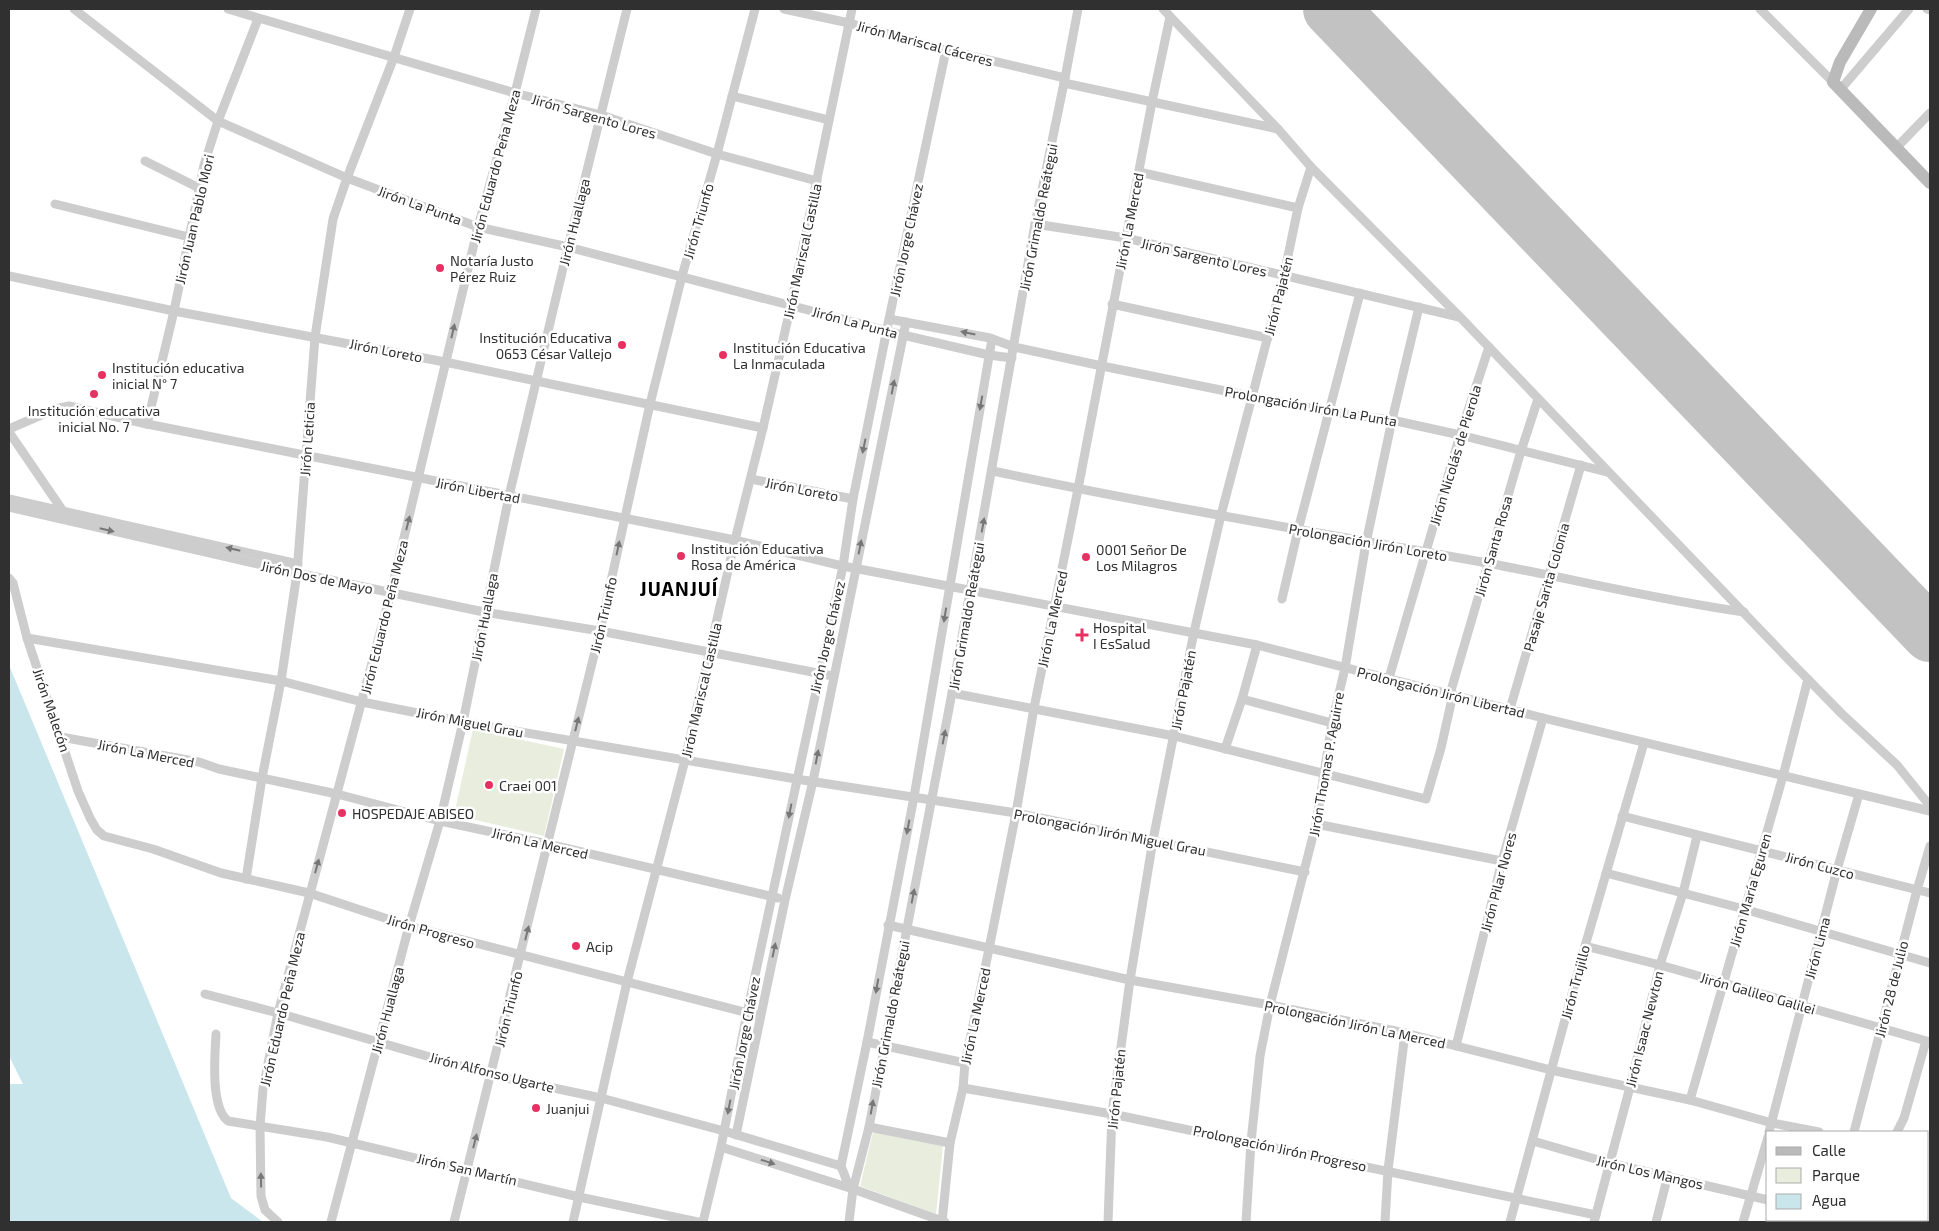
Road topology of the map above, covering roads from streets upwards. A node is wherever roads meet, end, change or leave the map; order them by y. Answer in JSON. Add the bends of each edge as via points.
{"nodes":[{"id":1,"x":74,"y":9,"type":"edge"},
{"id":2,"x":228,"y":9,"type":"edge"},
{"id":3,"x":410,"y":9,"type":"edge"},
{"id":4,"x":536,"y":9,"type":"edge"},
{"id":5,"x":628,"y":9,"type":"edge"},
{"id":6,"x":755,"y":9,"type":"edge"},
{"id":7,"x":784,"y":9,"type":"edge"},
{"id":8,"x":852,"y":9,"type":"edge"},
{"id":9,"x":1078,"y":9,"type":"edge"},
{"id":10,"x":1163,"y":9,"type":"edge"},
{"id":11,"x":1760,"y":9,"type":"edge"},
{"id":12,"x":1871,"y":9,"type":"edge"},
{"id":13,"x":1910,"y":9,"type":"edge"},
{"id":14,"x":1170,"y":17,"type":"junction"},
{"id":15,"x":258,"y":19,"type":"junction"},
{"id":16,"x":850,"y":23,"type":"junction"},
{"id":17,"x":946,"y":50,"type":"junction"},
{"id":18,"x":394,"y":57,"type":"junction"},
{"id":19,"x":1065,"y":81,"type":"junction"},
{"id":20,"x":1836,"y":86,"type":"junction"},
{"id":21,"x":515,"y":93,"type":"junction"},
{"id":22,"x":732,"y":96,"type":"junction"},
{"id":23,"x":1152,"y":102,"type":"junction"},
{"id":24,"x":1930,"y":113,"type":"edge"},
{"id":25,"x":600,"y":115,"type":"junction"},
{"id":26,"x":829,"y":120,"type":"junction"},
{"id":27,"x":218,"y":121,"type":"junction"},
{"id":28,"x":1278,"y":129,"type":"junction"},
{"id":29,"x":1896,"y":148,"type":"junction"},
{"id":30,"x":717,"y":154,"type":"junction"},
{"id":31,"x":145,"y":161,"type":"dead end"},
{"id":32,"x":1311,"y":167,"type":"junction"},
{"id":33,"x":1139,"y":172,"type":"junction"},
{"id":34,"x":347,"y":178,"type":"junction"},
{"id":35,"x":817,"y":181,"type":"junction"},
{"id":36,"x":1930,"y":183,"type":"edge"},
{"id":37,"x":199,"y":188,"type":"junction"},
{"id":38,"x":55,"y":204,"type":"dead end"},
{"id":39,"x":1298,"y":208,"type":"junction"},
{"id":40,"x":1035,"y":224,"type":"junction"},
{"id":41,"x":478,"y":226,"type":"junction"},
{"id":42,"x":188,"y":237,"type":"junction"},
{"id":43,"x":1126,"y":238,"type":"junction"},
{"id":44,"x":568,"y":247,"type":"junction"},
{"id":45,"x":1284,"y":275,"type":"junction"},
{"id":46,"x":9,"y":276,"type":"edge"},
{"id":47,"x":682,"y":276,"type":"junction"},
{"id":48,"x":1360,"y":293,"type":"junction"},
{"id":49,"x":1112,"y":304,"type":"junction"},
{"id":50,"x":791,"y":305,"type":"junction"},
{"id":51,"x":1420,"y":308,"type":"junction"},
{"id":52,"x":174,"y":311,"type":"junction"},
{"id":53,"x":1460,"y":317,"type":"junction"},
{"id":54,"x":889,"y":319,"type":"junction"},
{"id":55,"x":906,"y":322,"type":"junction"},
{"id":56,"x":887,"y":330,"type":"junction"},
{"id":57,"x":903,"y":335,"type":"junction"},
{"id":58,"x":315,"y":337,"type":"junction"},
{"id":59,"x":1268,"y":338,"type":"junction"},
{"id":60,"x":992,"y":339,"type":"junction"},
{"id":61,"x":1014,"y":347,"type":"junction"},
{"id":62,"x":1489,"y":347,"type":"junction"},
{"id":63,"x":989,"y":355,"type":"junction"},
{"id":64,"x":1012,"y":358,"type":"junction"},
{"id":65,"x":446,"y":362,"type":"junction"},
{"id":66,"x":1102,"y":366,"type":"junction"},
{"id":67,"x":535,"y":381,"type":"junction"},
{"id":68,"x":1253,"y":396,"type":"junction"},
{"id":69,"x":1538,"y":399,"type":"junction"},
{"id":70,"x":650,"y":404,"type":"junction"},
{"id":71,"x":1330,"y":412,"type":"junction"},
{"id":72,"x":1392,"y":420,"type":"junction"},
{"id":73,"x":147,"y":424,"type":"junction"},
{"id":74,"x":763,"y":428,"type":"junction"},
{"id":75,"x":9,"y":430,"type":"edge"},
{"id":76,"x":1460,"y":435,"type":"junction"},
{"id":77,"x":1521,"y":451,"type":"junction"},
{"id":78,"x":306,"y":455,"type":"junction"},
{"id":79,"x":1581,"y":466,"type":"junction"},
{"id":80,"x":993,"y":470,"type":"junction"},
{"id":81,"x":1607,"y":472,"type":"junction"},
{"id":82,"x":419,"y":478,"type":"junction"},
{"id":83,"x":751,"y":479,"type":"junction"},
{"id":84,"x":1078,"y":489,"type":"junction"},
{"id":85,"x":509,"y":496,"type":"junction"},
{"id":86,"x":9,"y":499,"type":"edge"},
{"id":87,"x":853,"y":499,"type":"junction"},
{"id":88,"x":9,"y":507,"type":"edge"},
{"id":89,"x":64,"y":511,"type":"junction"},
{"id":90,"x":1220,"y":515,"type":"junction"},
{"id":91,"x":625,"y":518,"type":"junction"},
{"id":92,"x":69,"y":521,"type":"junction"},
{"id":93,"x":1298,"y":530,"type":"junction"},
{"id":94,"x":735,"y":540,"type":"junction"},
{"id":95,"x":1366,"y":543,"type":"junction"},
{"id":96,"x":1426,"y":553,"type":"junction"},
{"id":97,"x":1489,"y":564,"type":"junction"},
{"id":98,"x":843,"y":566,"type":"junction"},
{"id":99,"x":856,"y":568,"type":"junction"},
{"id":100,"x":297,"y":569,"type":"junction"},
{"id":101,"x":1550,"y":576,"type":"junction"},
{"id":102,"x":9,"y":578,"type":"edge"},
{"id":103,"x":950,"y":586,"type":"junction"},
{"id":104,"x":971,"y":590,"type":"junction"},
{"id":105,"x":391,"y":592,"type":"junction"},
{"id":106,"x":1282,"y":599,"type":"dead end"},
{"id":107,"x":1055,"y":606,"type":"junction"},
{"id":108,"x":484,"y":612,"type":"junction"},
{"id":109,"x":1744,"y":612,"type":"junction"},
{"id":110,"x":600,"y":631,"type":"junction"},
{"id":111,"x":1194,"y":632,"type":"junction"},
{"id":112,"x":27,"y":638,"type":"junction"},
{"id":113,"x":1257,"y":645,"type":"junction"},
{"id":114,"x":710,"y":652,"type":"junction"},
{"id":115,"x":1345,"y":668,"type":"junction"},
{"id":116,"x":819,"y":674,"type":"junction"},
{"id":117,"x":833,"y":676,"type":"junction"},
{"id":118,"x":1389,"y":678,"type":"junction"},
{"id":119,"x":1808,"y":679,"type":"junction"},
{"id":120,"x":281,"y":681,"type":"junction"},
{"id":121,"x":952,"y":693,"type":"junction"},
{"id":122,"x":1452,"y":694,"type":"junction"},
{"id":123,"x":1242,"y":699,"type":"junction"},
{"id":124,"x":362,"y":702,"type":"junction"},
{"id":125,"x":1034,"y":708,"type":"junction"},
{"id":126,"x":1510,"y":709,"type":"junction"},
{"id":127,"x":1543,"y":718,"type":"junction"},
{"id":128,"x":463,"y":722,"type":"junction"},
{"id":129,"x":1332,"y":723,"type":"junction"},
{"id":130,"x":1174,"y":736,"type":"junction"},
{"id":131,"x":61,"y":737,"type":"junction"},
{"id":132,"x":573,"y":741,"type":"junction"},
{"id":133,"x":1644,"y":743,"type":"junction"},
{"id":134,"x":1225,"y":749,"type":"junction"},
{"id":135,"x":685,"y":760,"type":"junction"},
{"id":136,"x":1325,"y":774,"type":"junction"},
{"id":137,"x":1783,"y":776,"type":"junction"},
{"id":138,"x":262,"y":778,"type":"junction"},
{"id":139,"x":796,"y":779,"type":"junction"},
{"id":140,"x":812,"y":781,"type":"junction"},
{"id":141,"x":336,"y":794,"type":"junction"},
{"id":142,"x":1859,"y":794,"type":"junction"},
{"id":143,"x":914,"y":797,"type":"junction"},
{"id":144,"x":932,"y":799,"type":"junction"},
{"id":145,"x":1930,"y":806,"type":"edge"},
{"id":146,"x":1930,"y":811,"type":"edge"},
{"id":147,"x":1016,"y":813,"type":"junction"},
{"id":148,"x":1622,"y":816,"type":"junction"},
{"id":149,"x":440,"y":820,"type":"junction"},
{"id":150,"x":1316,"y":824,"type":"junction"},
{"id":151,"x":104,"y":836,"type":"joint"},
{"id":152,"x":1697,"y":836,"type":"junction"},
{"id":153,"x":1153,"y":840,"type":"junction"},
{"id":154,"x":548,"y":844,"type":"junction"},
{"id":155,"x":1930,"y":846,"type":"edge"},
{"id":156,"x":1761,"y":850,"type":"junction"},
{"id":157,"x":1502,"y":861,"type":"junction"},
{"id":158,"x":656,"y":870,"type":"junction"},
{"id":159,"x":1837,"y":870,"type":"junction"},
{"id":160,"x":1305,"y":872,"type":"junction"},
{"id":161,"x":1606,"y":873,"type":"junction"},
{"id":162,"x":246,"y":879,"type":"junction"},
{"id":163,"x":1917,"y":890,"type":"junction"},
{"id":164,"x":309,"y":893,"type":"junction"},
{"id":165,"x":1683,"y":893,"type":"junction"},
{"id":166,"x":1930,"y":893,"type":"edge"},
{"id":167,"x":773,"y":897,"type":"junction"},
{"id":168,"x":785,"y":900,"type":"junction"},
{"id":169,"x":1744,"y":910,"type":"junction"},
{"id":170,"x":888,"y":925,"type":"junction"},
{"id":171,"x":409,"y":926,"type":"junction"},
{"id":172,"x":906,"y":930,"type":"junction"},
{"id":173,"x":1821,"y":932,"type":"junction"},
{"id":174,"x":1585,"y":946,"type":"junction"},
{"id":175,"x":989,"y":949,"type":"junction"},
{"id":176,"x":521,"y":955,"type":"junction"},
{"id":177,"x":1900,"y":955,"type":"junction"},
{"id":178,"x":1930,"y":963,"type":"edge"},
{"id":179,"x":1660,"y":965,"type":"junction"},
{"id":180,"x":1130,"y":980,"type":"junction"},
{"id":181,"x":627,"y":982,"type":"junction"},
{"id":182,"x":1724,"y":984,"type":"junction"},
{"id":183,"x":205,"y":994,"type":"dead end"},
{"id":184,"x":1270,"y":1004,"type":"junction"},
{"id":185,"x":1801,"y":1006,"type":"junction"},
{"id":186,"x":278,"y":1013,"type":"junction"},
{"id":187,"x":747,"y":1013,"type":"junction"},
{"id":188,"x":760,"y":1016,"type":"junction"},
{"id":189,"x":1881,"y":1028,"type":"junction"},
{"id":190,"x":1405,"y":1033,"type":"junction"},
{"id":191,"x":216,"y":1034,"type":"dead end"},
{"id":192,"x":1929,"y":1041,"type":"edge"},
{"id":193,"x":867,"y":1042,"type":"junction"},
{"id":194,"x":379,"y":1043,"type":"junction"},
{"id":195,"x":883,"y":1046,"type":"junction"},
{"id":196,"x":1456,"y":1046,"type":"junction"},
{"id":197,"x":965,"y":1062,"type":"junction"},
{"id":198,"x":1551,"y":1070,"type":"junction"},
{"id":199,"x":492,"y":1074,"type":"junction"},
{"id":200,"x":1630,"y":1087,"type":"junction"},
{"id":201,"x":963,"y":1088,"type":"junction"},
{"id":202,"x":602,"y":1098,"type":"junction"},
{"id":203,"x":1690,"y":1100,"type":"junction"},
{"id":204,"x":1112,"y":1114,"type":"junction"},
{"id":205,"x":1772,"y":1123,"type":"junction"},
{"id":206,"x":260,"y":1126,"type":"junction"},
{"id":207,"x":868,"y":1127,"type":"junction"},
{"id":208,"x":724,"y":1131,"type":"junction"},
{"id":209,"x":1769,"y":1131,"type":"edge"},
{"id":210,"x":1814,"y":1131,"type":"edge"},
{"id":211,"x":1854,"y":1131,"type":"edge"},
{"id":212,"x":1898,"y":1131,"type":"edge"},
{"id":213,"x":736,"y":1135,"type":"junction"},
{"id":214,"x":1533,"y":1140,"type":"junction"},
{"id":215,"x":1251,"y":1142,"type":"junction"},
{"id":216,"x":353,"y":1143,"type":"junction"},
{"id":217,"x":950,"y":1143,"type":"junction"},
{"id":218,"x":1766,"y":1144,"type":"edge"},
{"id":219,"x":721,"y":1147,"type":"junction"},
{"id":220,"x":1609,"y":1163,"type":"junction"},
{"id":221,"x":841,"y":1166,"type":"junction"},
{"id":222,"x":468,"y":1169,"type":"junction"},
{"id":223,"x":1388,"y":1170,"type":"junction"},
{"id":224,"x":1668,"y":1175,"type":"junction"},
{"id":225,"x":853,"y":1189,"type":"junction"},
{"id":226,"x":1750,"y":1196,"type":"junction"},
{"id":227,"x":579,"y":1197,"type":"junction"},
{"id":228,"x":1517,"y":1197,"type":"junction"},
{"id":229,"x":1766,"y":1200,"type":"edge"},
{"id":230,"x":1595,"y":1219,"type":"edge"},
{"id":231,"x":278,"y":1222,"type":"edge"},
{"id":232,"x":332,"y":1222,"type":"edge"},
{"id":233,"x":454,"y":1222,"type":"edge"},
{"id":234,"x":573,"y":1222,"type":"edge"},
{"id":235,"x":698,"y":1222,"type":"edge"},
{"id":236,"x":703,"y":1222,"type":"edge"},
{"id":237,"x":849,"y":1222,"type":"edge"},
{"id":238,"x":943,"y":1222,"type":"edge"},
{"id":239,"x":1108,"y":1222,"type":"edge"},
{"id":240,"x":1246,"y":1222,"type":"edge"},
{"id":241,"x":1385,"y":1222,"type":"edge"},
{"id":242,"x":1510,"y":1222,"type":"edge"},
{"id":243,"x":1656,"y":1222,"type":"edge"},
{"id":244,"x":1743,"y":1222,"type":"edge"}],
"edges":[{"from":1,"to":27,"type":"street","name":"Jirón La Punta"},
{"from":2,"to":15,"type":"street","name":"Jirón Sargento Lores"},
{"from":3,"to":18,"type":"street","name":"Jirón Leticia"},
{"from":4,"to":21,"type":"street","name":"Jirón Eduardo Peña Meza"},
{"from":5,"to":25,"type":"street","name":"Jirón Huallaga"},
{"from":6,"to":22,"type":"street","name":"Jirón Triunfo"},
{"from":7,"to":16,"type":"street","name":"Jirón Mariscal Cáceres"},
{"from":8,"to":16,"type":"street","name":"Jirón Mariscal Castilla"},
{"from":9,"to":19,"type":"street","name":"Jirón Grimaldo Reátegui"},
{"from":10,"to":14,"type":"street"},
{"from":11,"to":20,"type":"street"},
{"from":12,"to":20,"type":"street","via":[[1840,62]]},
{"from":13,"to":20,"type":"street"},
{"from":14,"to":23,"type":"street","name":"Jirón La Merced"},
{"from":14,"to":28,"type":"street"},
{"from":15,"to":18,"type":"street","name":"Jirón Sargento Lores"},
{"from":15,"to":27,"type":"street","name":"Jirón Juan Pablo Mori"},
{"from":16,"to":17,"type":"street","name":"Jirón Mariscal Cáceres"},
{"from":16,"to":26,"type":"street","name":"Jirón Mariscal Castilla"},
{"from":17,"to":19,"type":"street","name":"Jirón Mariscal Cáceres"},
{"from":17,"to":54,"type":"street","name":"Jirón Jorge Chávez"},
{"from":18,"to":21,"type":"street","name":"Jirón Sargento Lores"},
{"from":18,"to":34,"type":"street","name":"Jirón Leticia"},
{"from":19,"to":23,"type":"street","name":"Jirón Mariscal Cáceres"},
{"from":19,"to":40,"type":"street","name":"Jirón Grimaldo Reátegui"},
{"from":20,"to":29,"type":"street"},
{"from":21,"to":25,"type":"street","name":"Jirón Sargento Lores"},
{"from":21,"to":41,"type":"street","name":"Jirón Eduardo Peña Meza"},
{"from":22,"to":26,"type":"street"},
{"from":22,"to":30,"type":"street","name":"Jirón Triunfo"},
{"from":23,"to":28,"type":"street","name":"Jirón Mariscal Cáceres"},
{"from":23,"to":33,"type":"street","name":"Jirón La Merced"},
{"from":24,"to":29,"type":"street"},
{"from":25,"to":30,"type":"street","name":"Jirón Sargento Lores"},
{"from":25,"to":44,"type":"street","name":"Jirón Huallaga"},
{"from":26,"to":35,"type":"street","name":"Jirón Mariscal Castilla"},
{"from":27,"to":34,"type":"street","name":"Jirón La Punta"},
{"from":27,"to":37,"type":"street","name":"Jirón Juan Pablo Mori"},
{"from":28,"to":32,"type":"street"},
{"from":29,"to":36,"type":"street"},
{"from":30,"to":35,"type":"street","name":"Jirón Sargento Lores"},
{"from":30,"to":47,"type":"street","name":"Jirón Triunfo"},
{"from":31,"to":37,"type":"street"},
{"from":32,"to":39,"type":"street","name":"Jirón Pajatén"},
{"from":32,"to":53,"type":"street"},
{"from":33,"to":39,"type":"street"},
{"from":33,"to":43,"type":"street","name":"Jirón La Merced"},
{"from":34,"to":41,"type":"street","name":"Jirón La Punta"},
{"from":34,"to":58,"type":"street","name":"Jirón Leticia","via":[[333,220]]},
{"from":35,"to":50,"type":"street","name":"Jirón Mariscal Castilla"},
{"from":37,"to":42,"type":"street","name":"Jirón Juan Pablo Mori"},
{"from":38,"to":42,"type":"street"},
{"from":39,"to":45,"type":"street","name":"Jirón Pajatén"},
{"from":40,"to":43,"type":"street","name":"Jirón Sargento Lores"},
{"from":40,"to":61,"type":"street","name":"Jirón Grimaldo Reátegui"},
{"from":41,"to":44,"type":"street","name":"Jirón La Punta"},
{"from":65,"to":41,"type":"street","name":"Jirón Eduardo Peña Meza","one_way":true},
{"from":42,"to":52,"type":"street","name":"Jirón Juan Pablo Mori"},
{"from":43,"to":45,"type":"street","name":"Jirón Sargento Lores"},
{"from":43,"to":49,"type":"street","name":"Jirón La Merced"},
{"from":44,"to":47,"type":"street","name":"Jirón La Punta"},
{"from":44,"to":67,"type":"street","name":"Jirón Huallaga"},
{"from":45,"to":48,"type":"street","name":"Jirón Sargento Lores"},
{"from":45,"to":59,"type":"street","name":"Jirón Pajatén"},
{"from":46,"to":52,"type":"street","name":"Jirón Loreto"},
{"from":47,"to":50,"type":"street","name":"Jirón La Punta"},
{"from":47,"to":70,"type":"street","name":"Jirón Triunfo"},
{"from":48,"to":51,"type":"street","name":"Jirón Sargento Lores"},
{"from":48,"to":71,"type":"street"},
{"from":49,"to":59,"type":"street"},
{"from":49,"to":66,"type":"street","name":"Jirón La Merced"},
{"from":50,"to":56,"type":"street","name":"Jirón La Punta"},
{"from":50,"to":74,"type":"street","name":"Jirón Mariscal Castilla"},
{"from":51,"to":53,"type":"street","name":"Jirón Sargento Lores"},
{"from":51,"to":72,"type":"street","name":"Jirón Thomas P. Aguirre"},
{"from":52,"to":58,"type":"street","name":"Jirón Loreto"},
{"from":52,"to":73,"type":"street","name":"Jirón Juan Pablo Mori"},
{"from":53,"to":62,"type":"street"},
{"from":54,"to":55,"type":"street","name":"Jirón La Punta"},
{"from":54,"to":56,"type":"street","name":"Jirón Jorge Chávez"},
{"from":55,"to":57,"type":"street","name":"Jirón Jorge Chávez"},
{"from":60,"to":55,"type":"street","name":"Jirón La Punta","one_way":true},
{"from":56,"to":57,"type":"street","name":"Jirón La Punta"},
{"from":56,"to":87,"type":"street","name":"Jirón Jorge Chávez","one_way":true},
{"from":57,"to":63,"type":"street","name":"Jirón La Punta"},
{"from":99,"to":57,"type":"street","name":"Jirón Jorge Chávez","one_way":true},
{"from":58,"to":65,"type":"street","name":"Jirón Loreto"},
{"from":58,"to":78,"type":"street","name":"Jirón Leticia"},
{"from":59,"to":68,"type":"street","name":"Jirón Pajatén"},
{"from":60,"to":61,"type":"street","name":"Jirón La Punta"},
{"from":60,"to":63,"type":"street","name":"Jirón Grimaldo Reátegui"},
{"from":61,"to":64,"type":"street","name":"Jirón Grimaldo Reátegui"},
{"from":61,"to":66,"type":"street","name":"Prolongación Jirón La Punta"},
{"from":62,"to":69,"type":"street"},
{"from":62,"to":76,"type":"street","name":"Jirón Nicolás de Pierola"},
{"from":63,"to":64,"type":"street","name":"Jirón La Punta"},
{"from":63,"to":103,"type":"street","name":"Jirón Grimaldo Reátegui","one_way":true},
{"from":64,"to":80,"type":"street","name":"Jirón Grimaldo Reátegui"},
{"from":65,"to":67,"type":"street","name":"Jirón Loreto"},
{"from":65,"to":82,"type":"street","name":"Jirón Eduardo Peña Meza"},
{"from":66,"to":68,"type":"street","name":"Prolongación Jirón La Punta"},
{"from":66,"to":84,"type":"street","name":"Jirón La Merced"},
{"from":67,"to":70,"type":"street","name":"Jirón Loreto"},
{"from":67,"to":85,"type":"street","name":"Jirón Huallaga"},
{"from":68,"to":71,"type":"street","name":"Prolongación Jirón La Punta"},
{"from":68,"to":90,"type":"street","name":"Jirón Pajatén"},
{"from":69,"to":77,"type":"street","name":"Jirón Santa Rosa"},
{"from":69,"to":81,"type":"street"},
{"from":70,"to":74,"type":"street","name":"Jirón Loreto"},
{"from":70,"to":91,"type":"street","name":"Jirón Triunfo"},
{"from":71,"to":72,"type":"street","name":"Prolongación Jirón La Punta"},
{"from":71,"to":93,"type":"street"},
{"from":72,"to":76,"type":"street","name":"Prolongación Jirón La Punta"},
{"from":72,"to":95,"type":"street","name":"Jirón Thomas P. Aguirre"},
{"from":73,"to":75,"type":"street","name":"Jirón Libertad","via":[[69,406]]},
{"from":73,"to":78,"type":"street","name":"Jirón Libertad"},
{"from":74,"to":83,"type":"street","name":"Jirón Mariscal Castilla"},
{"from":75,"to":89,"type":"street"},
{"from":76,"to":77,"type":"street","name":"Prolongación Jirón La Punta"},
{"from":76,"to":96,"type":"street","name":"Jirón Nicolás de Pierola"},
{"from":77,"to":79,"type":"street","name":"Prolongación Jirón La Punta"},
{"from":77,"to":97,"type":"street","name":"Jirón Santa Rosa"},
{"from":78,"to":82,"type":"street","name":"Jirón Libertad"},
{"from":78,"to":100,"type":"street","name":"Jirón Leticia"},
{"from":79,"to":81,"type":"street","name":"Prolongación Jirón La Punta"},
{"from":79,"to":101,"type":"street","name":"Pasaje Sarita Colonia"},
{"from":80,"to":84,"type":"street","name":"Prolongación Jirón Loreto"},
{"from":104,"to":80,"type":"street","name":"Jirón Grimaldo Reátegui","one_way":true},
{"from":81,"to":109,"type":"street"},
{"from":82,"to":85,"type":"street","name":"Jirón Libertad"},
{"from":105,"to":82,"type":"street","name":"Jirón Eduardo Peña Meza","one_way":true},
{"from":83,"to":87,"type":"street","name":"Jirón Loreto"},
{"from":83,"to":94,"type":"street","name":"Jirón Mariscal Castilla"},
{"from":84,"to":90,"type":"street","name":"Prolongación Jirón Loreto"},
{"from":84,"to":107,"type":"street","name":"Jirón La Merced"},
{"from":85,"to":91,"type":"street","name":"Jirón Libertad"},
{"from":85,"to":108,"type":"street","name":"Jirón Huallaga"},
{"from":86,"to":89,"type":"street","name":"Jirón Dos de Mayo"},
{"from":87,"to":98,"type":"street","name":"Jirón Jorge Chávez"},
{"from":88,"to":92,"type":"street","name":"Jirón Dos de Mayo"},
{"from":89,"to":92,"type":"street"},
{"from":100,"to":89,"type":"street","name":"Jirón Dos de Mayo","one_way":true},
{"from":90,"to":93,"type":"street","name":"Prolongación Jirón Loreto"},
{"from":90,"to":111,"type":"street","name":"Jirón Pajatén"},
{"from":91,"to":94,"type":"street","name":"Jirón Libertad"},
{"from":110,"to":91,"type":"street","name":"Jirón Triunfo","one_way":true},
{"from":92,"to":100,"type":"street","name":"Jirón Dos de Mayo","one_way":true},
{"from":93,"to":95,"type":"street","name":"Prolongación Jirón Loreto"},
{"from":93,"to":106,"type":"street"},
{"from":94,"to":98,"type":"street","name":"Jirón Libertad"},
{"from":94,"to":114,"type":"street","name":"Jirón Mariscal Castilla"},
{"from":95,"to":96,"type":"street","name":"Prolongación Jirón Loreto"},
{"from":95,"to":115,"type":"street","name":"Jirón Thomas P. Aguirre"},
{"from":96,"to":97,"type":"street","name":"Prolongación Jirón Loreto"},
{"from":96,"to":118,"type":"street","name":"Jirón Nicolás de Pierola"},
{"from":97,"to":101,"type":"street","name":"Prolongación Jirón Loreto"},
{"from":97,"to":122,"type":"street","name":"Jirón Santa Rosa"},
{"from":98,"to":99,"type":"street","name":"Jirón Libertad"},
{"from":98,"to":116,"type":"street","name":"Jirón Jorge Chávez"},
{"from":99,"to":103,"type":"street","name":"Jirón Libertad"},
{"from":99,"to":117,"type":"street","name":"Jirón Jorge Chávez"},
{"from":100,"to":105,"type":"street","name":"Jirón Dos de Mayo"},
{"from":100,"to":120,"type":"street","name":"Jirón Leticia"},
{"from":101,"to":109,"type":"street","name":"Prolongación Jirón Loreto"},
{"from":101,"to":126,"type":"street","name":"Pasaje Sarita Colonia"},
{"from":102,"to":112,"type":"street","name":"Jirón Malecón"},
{"from":103,"to":104,"type":"street","name":"Prolongación Jirón Libertad"},
{"from":103,"to":143,"type":"street","name":"Jirón Grimaldo Reátegui","one_way":true},
{"from":104,"to":107,"type":"street","name":"Prolongación Jirón Libertad"},
{"from":104,"to":121,"type":"street","name":"Jirón Grimaldo Reátegui"},
{"from":105,"to":108,"type":"street","name":"Jirón Dos de Mayo"},
{"from":105,"to":124,"type":"street","name":"Jirón Eduardo Peña Meza"},
{"from":107,"to":111,"type":"street","name":"Prolongación Jirón Libertad"},
{"from":107,"to":125,"type":"street","name":"Jirón La Merced"},
{"from":108,"to":110,"type":"street","name":"Jirón Dos de Mayo"},
{"from":108,"to":128,"type":"street","name":"Jirón Huallaga"},
{"from":109,"to":119,"type":"street"},
{"from":110,"to":114,"type":"street","name":"Jirón Dos de Mayo"},
{"from":132,"to":110,"type":"street","name":"Jirón Triunfo","one_way":true},
{"from":111,"to":113,"type":"street","name":"Prolongación Jirón Libertad"},
{"from":111,"to":130,"type":"street","name":"Jirón Pajatén"},
{"from":112,"to":120,"type":"street","name":"Jirón Miguel Grau"},
{"from":112,"to":131,"type":"street","name":"Jirón Malecón"},
{"from":113,"to":115,"type":"street","name":"Prolongación Jirón Libertad"},
{"from":113,"to":123,"type":"street"},
{"from":114,"to":116,"type":"street","name":"Jirón Dos de Mayo"},
{"from":114,"to":135,"type":"street","name":"Jirón Mariscal Castilla"},
{"from":115,"to":118,"type":"street","name":"Prolongación Jirón Libertad"},
{"from":115,"to":129,"type":"street","name":"Jirón Thomas P. Aguirre"},
{"from":116,"to":117,"type":"street","name":"Jirón Dos de Mayo"},
{"from":116,"to":139,"type":"street","name":"Jirón Jorge Chávez"},
{"from":140,"to":117,"type":"street","name":"Jirón Jorge Chávez","one_way":true},
{"from":118,"to":122,"type":"street","name":"Prolongación Jirón Libertad"},
{"from":119,"to":137,"type":"street","name":"Jirón María Eguren"},
{"from":119,"to":145,"type":"street","via":[[1897,764]]},
{"from":120,"to":124,"type":"street","name":"Jirón Miguel Grau"},
{"from":120,"to":138,"type":"street","name":"Jirón Leticia"},
{"from":121,"to":125,"type":"street"},
{"from":144,"to":121,"type":"street","name":"Jirón Grimaldo Reátegui","one_way":true},
{"from":122,"to":126,"type":"street","name":"Prolongación Jirón Libertad"},
{"from":122,"to":136,"type":"street","name":"Jirón Santa Rosa","via":[[1426,799]]},
{"from":123,"to":129,"type":"street"},
{"from":123,"to":134,"type":"street"},
{"from":124,"to":128,"type":"street","name":"Jirón Miguel Grau"},
{"from":124,"to":141,"type":"street","name":"Jirón Eduardo Peña Meza"},
{"from":125,"to":130,"type":"street"},
{"from":125,"to":147,"type":"street","name":"Jirón La Merced"},
{"from":126,"to":127,"type":"street","name":"Prolongación Jirón Libertad"},
{"from":127,"to":133,"type":"street","name":"Prolongación Jirón Libertad"},
{"from":127,"to":157,"type":"street","name":"Jirón Pilar Nores"},
{"from":128,"to":132,"type":"street","name":"Jirón Miguel Grau"},
{"from":128,"to":149,"type":"street","name":"Jirón Huallaga"},
{"from":129,"to":136,"type":"street","name":"Jirón Thomas P. Aguirre"},
{"from":130,"to":134,"type":"street"},
{"from":130,"to":153,"type":"street","name":"Jirón Pajatén"},
{"from":131,"to":138,"type":"street","name":"Jirón La Merced","via":[[199,762]]},
{"from":131,"to":151,"type":"street","name":"Jirón Malecón","via":[[78,791],[90,818]]},
{"from":132,"to":135,"type":"street","name":"Jirón Miguel Grau"},
{"from":132,"to":154,"type":"street","name":"Jirón Triunfo"},
{"from":133,"to":137,"type":"street","name":"Prolongación Jirón Libertad"},
{"from":133,"to":148,"type":"street","name":"Jirón Trujillo"},
{"from":134,"to":136,"type":"street"},
{"from":135,"to":139,"type":"street","name":"Jirón Miguel Grau"},
{"from":135,"to":158,"type":"street","name":"Jirón Mariscal Castilla"},
{"from":136,"to":150,"type":"street","name":"Jirón Thomas P. Aguirre"},
{"from":137,"to":142,"type":"street","name":"Prolongación Jirón Libertad"},
{"from":137,"to":156,"type":"street","name":"Jirón María Eguren"},
{"from":138,"to":141,"type":"street","name":"Jirón La Merced"},
{"from":138,"to":162,"type":"street","name":"Jirón Leticia"},
{"from":139,"to":140,"type":"street","name":"Jirón Miguel Grau"},
{"from":139,"to":167,"type":"street","name":"Jirón Jorge Chávez","one_way":true},
{"from":140,"to":143,"type":"street","name":"Jirón Miguel Grau"},
{"from":140,"to":168,"type":"street","name":"Jirón Jorge Chávez"},
{"from":141,"to":149,"type":"street","name":"Jirón La Merced"},
{"from":164,"to":141,"type":"street","name":"Jirón Eduardo Peña Meza","one_way":true},
{"from":142,"to":146,"type":"street","name":"Prolongación Jirón Libertad"},
{"from":142,"to":159,"type":"street","name":"Jirón Lima"},
{"from":143,"to":144,"type":"street","name":"Prolongación Jirón Miguel Grau"},
{"from":143,"to":170,"type":"street","name":"Jirón Grimaldo Reátegui","one_way":true},
{"from":144,"to":147,"type":"street","name":"Prolongación Jirón Miguel Grau"},
{"from":172,"to":144,"type":"street","name":"Jirón Grimaldo Reátegui","one_way":true},
{"from":147,"to":153,"type":"street","name":"Prolongación Jirón Miguel Grau"},
{"from":147,"to":175,"type":"street","name":"Jirón La Merced"},
{"from":148,"to":152,"type":"street","name":"Jirón Cuzco"},
{"from":148,"to":161,"type":"street","name":"Jirón Trujillo"},
{"from":149,"to":154,"type":"street","name":"Jirón La Merced"},
{"from":149,"to":171,"type":"street","name":"Jirón Huallaga"},
{"from":150,"to":157,"type":"street"},
{"from":150,"to":160,"type":"street","name":"Jirón Thomas P. Aguirre"},
{"from":151,"to":162,"type":"street","name":"Jirón Progreso"},
{"from":152,"to":156,"type":"street","name":"Jirón Cuzco"},
{"from":152,"to":165,"type":"street","name":"Jirón Isaac Newton"},
{"from":153,"to":160,"type":"street","name":"Prolongación Jirón Miguel Grau"},
{"from":153,"to":180,"type":"street","name":"Jirón Pajatén"},
{"from":154,"to":158,"type":"street","name":"Jirón La Merced"},
{"from":176,"to":154,"type":"street","name":"Jirón Triunfo","one_way":true},
{"from":155,"to":163,"type":"street","name":"Jirón 28 de Julio"},
{"from":156,"to":159,"type":"street","name":"Jirón Cuzco"},
{"from":156,"to":169,"type":"street","name":"Jirón María Eguren"},
{"from":157,"to":196,"type":"street","name":"Jirón Pilar Nores"},
{"from":158,"to":167,"type":"street","name":"Jirón La Merced"},
{"from":158,"to":181,"type":"street","name":"Jirón Mariscal Castilla"},
{"from":159,"to":163,"type":"street","name":"Jirón Cuzco"},
{"from":159,"to":173,"type":"street","name":"Jirón Lima"},
{"from":160,"to":184,"type":"street","name":"Jirón Thomas P. Aguirre"},
{"from":161,"to":165,"type":"street"},
{"from":161,"to":174,"type":"street","name":"Jirón Trujillo"},
{"from":162,"to":164,"type":"street","name":"Jirón Progreso"},
{"from":163,"to":166,"type":"street","name":"Jirón Cuzco"},
{"from":163,"to":177,"type":"street","name":"Jirón 28 de Julio"},
{"from":164,"to":171,"type":"street","name":"Jirón Progreso"},
{"from":164,"to":186,"type":"street","name":"Jirón Eduardo Peña Meza"},
{"from":165,"to":169,"type":"street"},
{"from":165,"to":179,"type":"street","name":"Jirón Isaac Newton"},
{"from":167,"to":168,"type":"street","name":"Jirón La Merced"},
{"from":167,"to":187,"type":"street","name":"Jirón Jorge Chávez"},
{"from":188,"to":168,"type":"street","name":"Jirón Jorge Chávez","one_way":true},
{"from":169,"to":173,"type":"street"},
{"from":169,"to":182,"type":"street","name":"Jirón María Eguren"},
{"from":170,"to":172,"type":"street","name":"Prolongación Jirón La Merced"},
{"from":170,"to":193,"type":"street","name":"Jirón Grimaldo Reátegui","one_way":true},
{"from":171,"to":176,"type":"street","name":"Jirón Progreso"},
{"from":171,"to":194,"type":"street","name":"Jirón Huallaga"},
{"from":172,"to":175,"type":"street","name":"Prolongación Jirón La Merced"},
{"from":172,"to":195,"type":"street","name":"Jirón Grimaldo Reátegui"},
{"from":173,"to":177,"type":"street"},
{"from":173,"to":185,"type":"street","name":"Jirón Lima"},
{"from":174,"to":179,"type":"street","name":"Jirón Galileo Galilei"},
{"from":174,"to":198,"type":"street","name":"Jirón Trujillo"},
{"from":175,"to":180,"type":"street","name":"Prolongación Jirón La Merced"},
{"from":175,"to":197,"type":"street","name":"Jirón La Merced"},
{"from":176,"to":181,"type":"street","name":"Jirón Progreso"},
{"from":176,"to":199,"type":"street","name":"Jirón Triunfo"},
{"from":177,"to":178,"type":"street"},
{"from":177,"to":189,"type":"street","name":"Jirón 28 de Julio"},
{"from":179,"to":182,"type":"street","name":"Jirón Galileo Galilei"},
{"from":179,"to":200,"type":"street","name":"Jirón Isaac Newton"},
{"from":180,"to":184,"type":"street","name":"Prolongación Jirón La Merced"},
{"from":180,"to":204,"type":"street","name":"Jirón Pajatén"},
{"from":181,"to":187,"type":"street","name":"Jirón Progreso"},
{"from":181,"to":202,"type":"street","name":"Jirón Mariscal Castilla"},
{"from":182,"to":185,"type":"street","name":"Jirón Galileo Galilei"},
{"from":182,"to":203,"type":"street","name":"Jirón María Eguren"},
{"from":183,"to":186,"type":"street","name":"Jirón Alfonso Ugarte"},
{"from":184,"to":190,"type":"street","name":"Prolongación Jirón La Merced"},
{"from":184,"to":215,"type":"street","name":"Jirón Thomas P. Aguirre","via":[[1260,1056]]},
{"from":185,"to":189,"type":"street","name":"Jirón Galileo Galilei"},
{"from":185,"to":205,"type":"street","name":"Jirón Lima"},
{"from":186,"to":194,"type":"street","name":"Jirón Alfonso Ugarte"},
{"from":186,"to":206,"type":"street","name":"Jirón Eduardo Peña Meza","via":[[263,1089]]},
{"from":187,"to":188,"type":"street","name":"Jirón Progreso"},
{"from":187,"to":208,"type":"street","name":"Jirón Jorge Chávez","one_way":true},
{"from":188,"to":213,"type":"street","name":"Jirón Jorge Chávez"},
{"from":189,"to":192,"type":"street","name":"Jirón Galileo Galilei"},
{"from":189,"to":211,"type":"street","name":"Jirón 28 de Julio"},
{"from":190,"to":196,"type":"street","name":"Prolongación Jirón La Merced"},
{"from":190,"to":223,"type":"street"},
{"from":191,"to":206,"type":"street","name":"Jirón San Martín","via":[[216,1097],[223,1117],[234,1123]]},
{"from":192,"to":212,"type":"street"},
{"from":193,"to":195,"type":"street"},
{"from":193,"to":221,"type":"street","name":"Jirón Grimaldo Reátegui"},
{"from":194,"to":199,"type":"street","name":"Jirón Alfonso Ugarte"},
{"from":194,"to":216,"type":"street","name":"Jirón Huallaga"},
{"from":195,"to":197,"type":"street"},
{"from":207,"to":195,"type":"street","name":"Jirón Grimaldo Reátegui","one_way":true},
{"from":196,"to":198,"type":"street","name":"Prolongación Jirón La Merced"},
{"from":197,"to":201,"type":"street","name":"Jirón La Merced"},
{"from":198,"to":200,"type":"street","name":"Prolongación Jirón La Merced"},
{"from":198,"to":214,"type":"street","name":"Jirón Trujillo"},
{"from":199,"to":202,"type":"street","name":"Jirón Alfonso Ugarte"},
{"from":222,"to":199,"type":"street","name":"Jirón Triunfo","one_way":true},
{"from":200,"to":203,"type":"street","name":"Prolongación Jirón La Merced"},
{"from":200,"to":220,"type":"street","name":"Jirón Isaac Newton"},
{"from":201,"to":204,"type":"street","name":"Prolongación Jirón Progreso"},
{"from":201,"to":217,"type":"street","name":"Jirón La Merced"},
{"from":202,"to":208,"type":"street","name":"Jirón Alfonso Ugarte"},
{"from":202,"to":227,"type":"street","name":"Jirón Mariscal Castilla"},
{"from":203,"to":205,"type":"street","name":"Prolongación Jirón La Merced"},
{"from":204,"to":215,"type":"street","name":"Prolongación Jirón Progreso"},
{"from":204,"to":239,"type":"street","name":"Jirón Pajatén"},
{"from":205,"to":209,"type":"street","name":"Jirón Lima"},
{"from":205,"to":210,"type":"street","name":"Prolongación Jirón La Merced"},
{"from":206,"to":216,"type":"street","name":"Jirón San Martín"},
{"from":231,"to":206,"type":"street","name":"Jirón Eduardo Peña Meza","one_way":true,"via":[[265,1210],[261,1196]]},
{"from":207,"to":217,"type":"street"},
{"from":207,"to":225,"type":"street","name":"Jirón Grimaldo Reátegui"},
{"from":208,"to":213,"type":"street","name":"Jirón Alfonso Ugarte"},
{"from":208,"to":219,"type":"street","name":"Jirón Jorge Chávez"},
{"from":213,"to":221,"type":"street","name":"Jirón Alfonso Ugarte"},
{"from":214,"to":220,"type":"street","name":"Jirón Los Mangos"},
{"from":214,"to":228,"type":"street","name":"Jirón Trujillo"},
{"from":215,"to":223,"type":"street","name":"Prolongación Jirón Progreso"},
{"from":215,"to":240,"type":"street","name":"Jirón Thomas P. Aguirre"},
{"from":216,"to":222,"type":"street","name":"Jirón San Martín"},
{"from":216,"to":232,"type":"street","name":"Jirón Huallaga"},
{"from":217,"to":238,"type":"street","name":"Jirón La Merced"},
{"from":218,"to":226,"type":"street"},
{"from":219,"to":225,"type":"street","one_way":true},
{"from":219,"to":236,"type":"street","name":"Jirón Jorge Chávez"},
{"from":220,"to":224,"type":"street","name":"Jirón Los Mangos"},
{"from":220,"to":230,"type":"street","name":"Jirón Isaac Newton"},
{"from":221,"to":225,"type":"street"},
{"from":222,"to":227,"type":"street","name":"Jirón San Martín"},
{"from":222,"to":233,"type":"street","name":"Jirón Triunfo"},
{"from":223,"to":228,"type":"street","name":"Prolongación Jirón Progreso"},
{"from":223,"to":241,"type":"street"},
{"from":224,"to":226,"type":"street","name":"Jirón Los Mangos"},
{"from":224,"to":243,"type":"street"},
{"from":225,"to":237,"type":"street","name":"Jirón Grimaldo Reátegui"},
{"from":225,"to":238,"type":"street"},
{"from":226,"to":229,"type":"street","name":"Jirón Los Mangos"},
{"from":226,"to":244,"type":"street"},
{"from":227,"to":234,"type":"street","name":"Jirón Mariscal Castilla"},
{"from":227,"to":235,"type":"street","name":"Jirón San Martín"},
{"from":228,"to":230,"type":"street","name":"Prolongación Jirón Progreso"},
{"from":228,"to":242,"type":"street","name":"Jirón Trujillo"}]}
